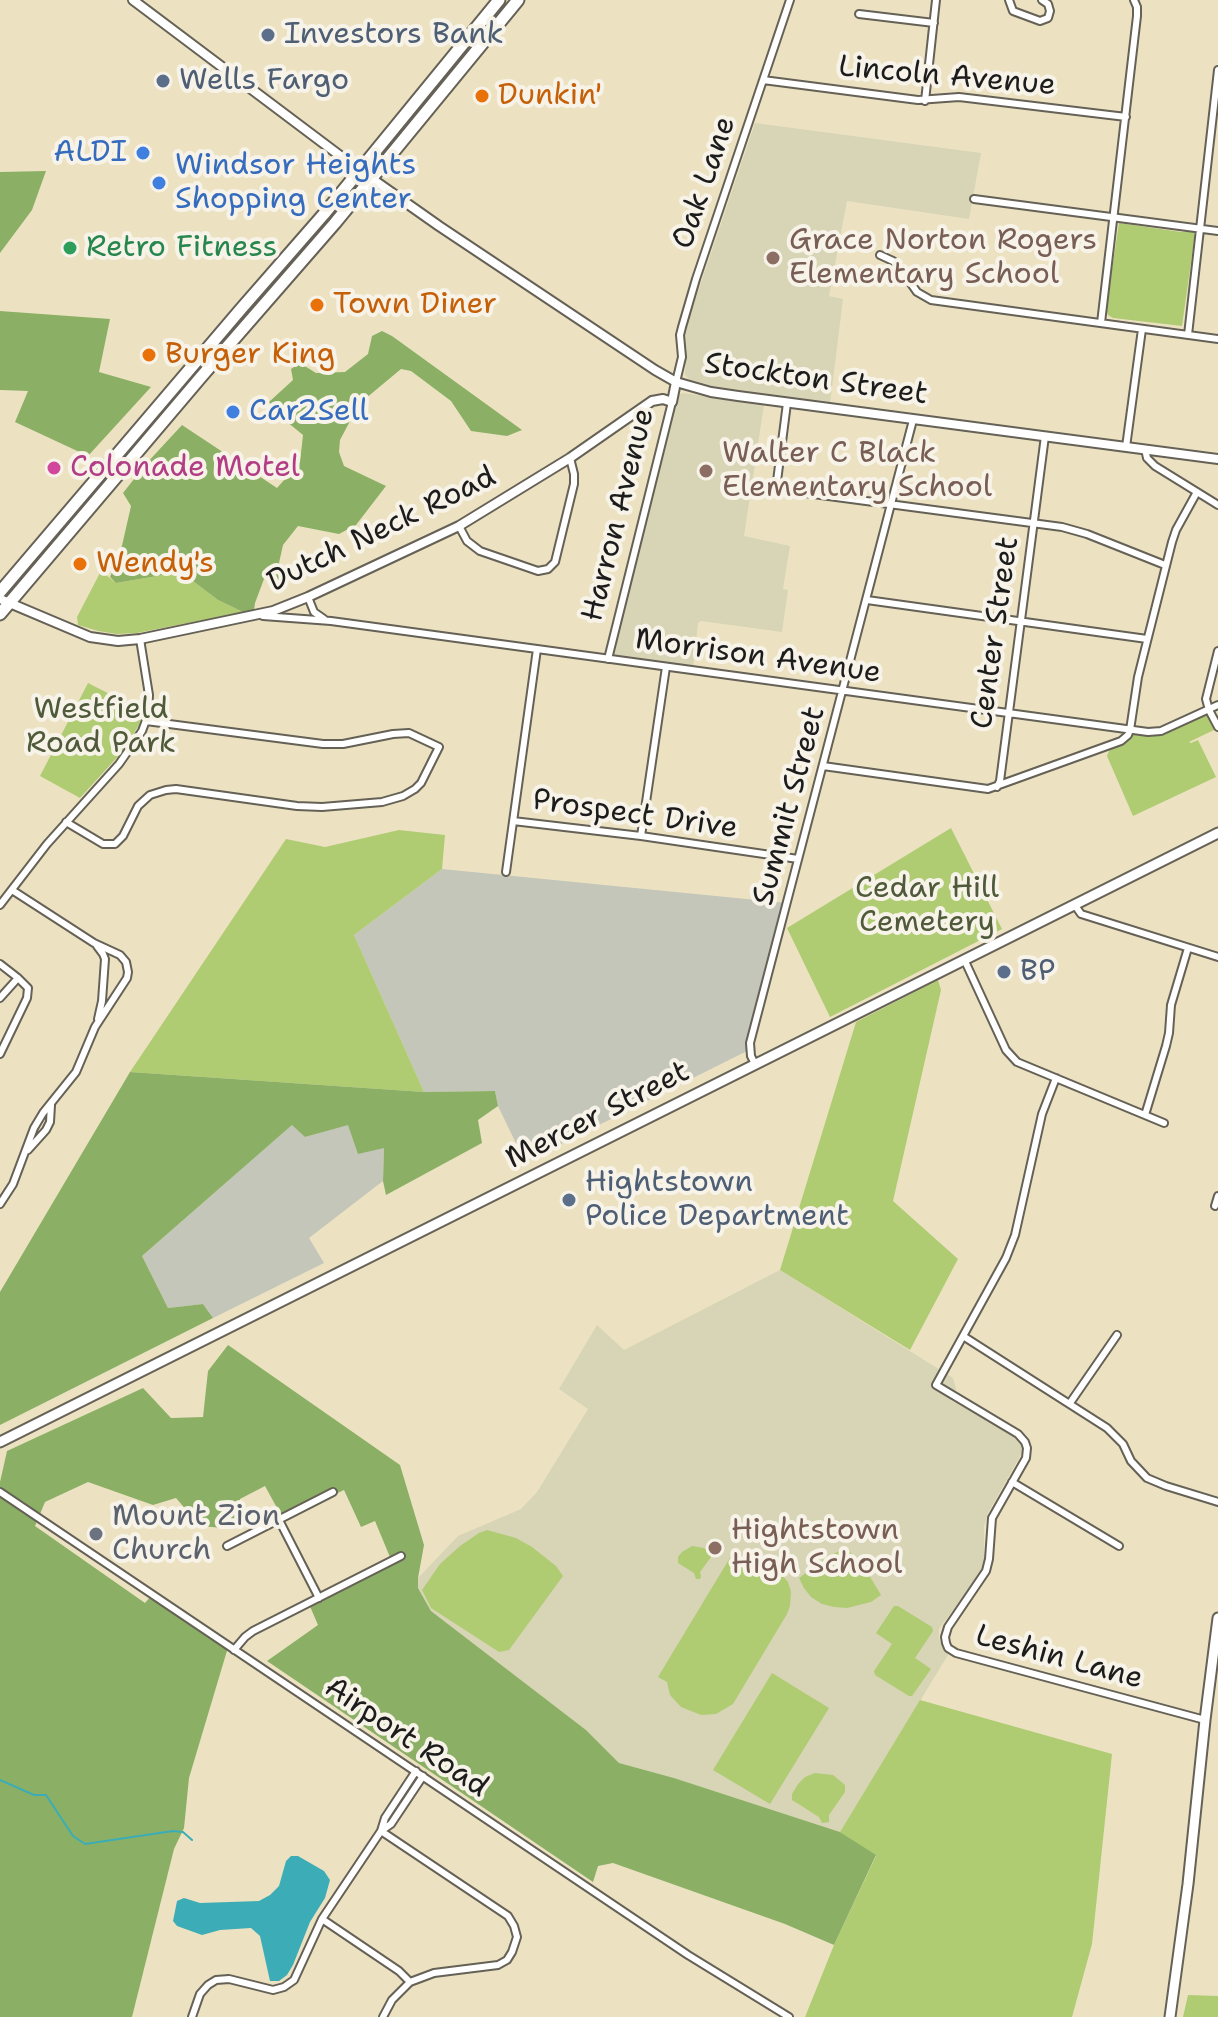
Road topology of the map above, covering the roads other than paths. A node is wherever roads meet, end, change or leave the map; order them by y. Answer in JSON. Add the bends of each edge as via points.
{"nodes":[{"id":1,"x":133,"y":0,"type":"edge"},
{"id":2,"x":499,"y":0,"type":"edge"},
{"id":3,"x":518,"y":0,"type":"edge"},
{"id":4,"x":790,"y":0,"type":"edge"},
{"id":5,"x":936,"y":0,"type":"edge"},
{"id":6,"x":1009,"y":0,"type":"edge"},
{"id":7,"x":1042,"y":0,"type":"edge"},
{"id":8,"x":1134,"y":0,"type":"edge"},
{"id":9,"x":859,"y":14,"type":"dead end"},
{"id":10,"x":934,"y":23,"type":"junction"},
{"id":11,"x":1218,"y":70,"type":"edge"},
{"id":12,"x":763,"y":80,"type":"junction"},
{"id":13,"x":1217,"y":94,"type":"edge"},
{"id":14,"x":925,"y":101,"type":"junction"},
{"id":15,"x":1126,"y":117,"type":"junction"},
{"id":16,"x":360,"y":170,"type":"junction"},
{"id":17,"x":372,"y":178,"type":"junction"},
{"id":18,"x":974,"y":199,"type":"dead end"},
{"id":19,"x":1114,"y":217,"type":"junction"},
{"id":20,"x":1200,"y":228,"type":"junction"},
{"id":21,"x":1218,"y":231,"type":"edge"},
{"id":22,"x":880,"y":255,"type":"dead end"},
{"id":23,"x":241,"y":309,"type":"junction"},
{"id":24,"x":1101,"y":323,"type":"junction"},
{"id":25,"x":1142,"y":329,"type":"junction"},
{"id":26,"x":242,"y":330,"type":"junction"},
{"id":27,"x":1188,"y":335,"type":"junction"},
{"id":28,"x":1218,"y":339,"type":"edge"},
{"id":29,"x":189,"y":369,"type":"junction"},
{"id":30,"x":676,"y":382,"type":"junction"},
{"id":31,"x":191,"y":389,"type":"junction"},
{"id":32,"x":652,"y":401,"type":"junction"},
{"id":33,"x":672,"y":402,"type":"junction"},
{"id":34,"x":787,"y":403,"type":"junction"},
{"id":35,"x":913,"y":420,"type":"junction"},
{"id":36,"x":1045,"y":436,"type":"junction"},
{"id":37,"x":1126,"y":447,"type":"junction"},
{"id":38,"x":1145,"y":449,"type":"junction"},
{"id":39,"x":570,"y":458,"type":"junction"},
{"id":40,"x":1218,"y":459,"type":"edge"},
{"id":41,"x":753,"y":486,"type":"dead end"},
{"id":42,"x":776,"y":489,"type":"junction"},
{"id":43,"x":1197,"y":492,"type":"junction"},
{"id":44,"x":892,"y":505,"type":"junction"},
{"id":45,"x":1218,"y":505,"type":"edge"},
{"id":46,"x":1033,"y":524,"type":"junction"},
{"id":47,"x":459,"y":526,"type":"junction"},
{"id":48,"x":1165,"y":565,"type":"junction"},
{"id":49,"x":0,"y":592,"type":"edge"},
{"id":50,"x":308,"y":597,"type":"junction"},
{"id":51,"x":867,"y":600,"type":"junction"},
{"id":52,"x":5,"y":601,"type":"edge"},
{"id":53,"x":0,"y":614,"type":"edge"},
{"id":54,"x":255,"y":615,"type":"junction"},
{"id":55,"x":331,"y":621,"type":"junction"},
{"id":56,"x":1020,"y":621,"type":"junction"},
{"id":57,"x":140,"y":639,"type":"junction"},
{"id":58,"x":1147,"y":639,"type":"junction"},
{"id":59,"x":537,"y":649,"type":"junction"},
{"id":60,"x":1218,"y":651,"type":"edge"},
{"id":61,"x":608,"y":659,"type":"junction"},
{"id":62,"x":666,"y":667,"type":"junction"},
{"id":63,"x":843,"y":691,"type":"junction"},
{"id":64,"x":1218,"y":705,"type":"edge"},
{"id":65,"x":1209,"y":710,"type":"junction"},
{"id":66,"x":1007,"y":713,"type":"junction"},
{"id":67,"x":146,"y":721,"type":"junction"},
{"id":68,"x":1218,"y":727,"type":"edge"},
{"id":69,"x":1130,"y":730,"type":"junction"},
{"id":70,"x":823,"y":766,"type":"junction"},
{"id":71,"x":997,"y":787,"type":"junction"},
{"id":72,"x":513,"y":821,"type":"junction"},
{"id":73,"x":66,"y":822,"type":"junction"},
{"id":74,"x":1218,"y":833,"type":"edge"},
{"id":75,"x":641,"y":836,"type":"junction"},
{"id":76,"x":798,"y":859,"type":"junction"},
{"id":77,"x":506,"y":872,"type":"dead end"},
{"id":78,"x":12,"y":890,"type":"junction"},
{"id":79,"x":1074,"y":904,"type":"junction"},
{"id":80,"x":0,"y":905,"type":"edge"},
{"id":81,"x":94,"y":943,"type":"junction"},
{"id":82,"x":1188,"y":948,"type":"junction"},
{"id":83,"x":1218,"y":957,"type":"edge"},
{"id":84,"x":964,"y":959,"type":"junction"},
{"id":85,"x":0,"y":964,"type":"edge"},
{"id":86,"x":18,"y":978,"type":"junction"},
{"id":87,"x":0,"y":998,"type":"edge"},
{"id":88,"x":95,"y":1027,"type":"junction"},
{"id":89,"x":0,"y":1054,"type":"edge"},
{"id":90,"x":755,"y":1064,"type":"junction"},
{"id":91,"x":1056,"y":1078,"type":"junction"},
{"id":92,"x":52,"y":1103,"type":"junction"},
{"id":93,"x":1145,"y":1115,"type":"junction"},
{"id":94,"x":1164,"y":1123,"type":"dead end"},
{"id":95,"x":24,"y":1156,"type":"junction"},
{"id":96,"x":1218,"y":1196,"type":"edge"},
{"id":97,"x":0,"y":1204,"type":"edge"},
{"id":98,"x":1215,"y":1206,"type":"dead end"},
{"id":99,"x":1117,"y":1335,"type":"dead end"},
{"id":100,"x":963,"y":1336,"type":"junction"},
{"id":101,"x":1070,"y":1403,"type":"junction"},
{"id":102,"x":0,"y":1442,"type":"edge"},
{"id":103,"x":1012,"y":1482,"type":"junction"},
{"id":104,"x":0,"y":1492,"type":"edge"},
{"id":105,"x":333,"y":1492,"type":"dead end"},
{"id":106,"x":1218,"y":1502,"type":"edge"},
{"id":107,"x":279,"y":1520,"type":"junction"},
{"id":108,"x":227,"y":1546,"type":"dead end"},
{"id":109,"x":1119,"y":1546,"type":"dead end"},
{"id":110,"x":401,"y":1556,"type":"dead end"},
{"id":111,"x":319,"y":1598,"type":"junction"},
{"id":112,"x":1218,"y":1618,"type":"edge"},
{"id":113,"x":234,"y":1650,"type":"junction"},
{"id":114,"x":1205,"y":1720,"type":"junction"},
{"id":115,"x":416,"y":1771,"type":"junction"},
{"id":116,"x":423,"y":1776,"type":"junction"},
{"id":117,"x":381,"y":1831,"type":"junction"},
{"id":118,"x":322,"y":1919,"type":"junction"},
{"id":119,"x":410,"y":1982,"type":"junction"},
{"id":120,"x":192,"y":2017,"type":"edge"},
{"id":121,"x":383,"y":2017,"type":"edge"},
{"id":122,"x":789,"y":2017,"type":"edge"},
{"id":123,"x":1170,"y":2017,"type":"edge"}],
"edges":[{"from":1,"to":16,"type":"main road","name":"Stockton Street"},
{"from":2,"to":16,"type":"highway"},
{"from":3,"to":17,"type":"highway"},
{"from":4,"to":12,"type":"street","name":"Oak Lane"},
{"from":5,"to":10,"type":"street"},
{"from":6,"to":7,"type":"street","via":[[1013,11],[1040,21],[1050,11]]},
{"from":8,"to":15,"type":"street","via":[[1137,16]]},
{"from":9,"to":10,"type":"street"},
{"from":10,"to":14,"type":"street"},
{"from":11,"to":13,"type":"street"},
{"from":12,"to":14,"type":"street","name":"Lincoln Avenue"},
{"from":12,"to":30,"type":"street","name":"Oak Lane","via":[[698,271],[680,335]]},
{"from":13,"to":20,"type":"street"},
{"from":14,"to":15,"type":"street","name":"Lincoln Avenue","via":[[959,97]]},
{"from":15,"to":19,"type":"street"},
{"from":16,"to":17,"type":"main road","name":"Stockton Street"},
{"from":16,"to":23,"type":"highway"},
{"from":17,"to":26,"type":"highway"},
{"from":17,"to":30,"type":"main road","name":"Stockton Street"},
{"from":18,"to":19,"type":"street"},
{"from":19,"to":20,"type":"street"},
{"from":19,"to":24,"type":"street"},
{"from":20,"to":21,"type":"street"},
{"from":20,"to":27,"type":"street"},
{"from":22,"to":24,"type":"street","via":[[893,261],[917,292],[931,300]]},
{"from":23,"to":26,"type":"highway"},
{"from":23,"to":29,"type":"highway"},
{"from":24,"to":25,"type":"street"},
{"from":25,"to":27,"type":"street"},
{"from":25,"to":37,"type":"street"},
{"from":26,"to":31,"type":"highway"},
{"from":27,"to":28,"type":"street"},
{"from":29,"to":31,"type":"highway"},
{"from":29,"to":49,"type":"highway"},
{"from":30,"to":32,"type":"main road","name":"Dutch Neck Road"},
{"from":30,"to":33,"type":"main road","name":"Harron Avenue"},
{"from":30,"to":34,"type":"main road","name":"Stockton Street"},
{"from":31,"to":52,"type":"highway"},
{"from":32,"to":33,"type":"main road"},
{"from":32,"to":39,"type":"main road","name":"Dutch Neck Road"},
{"from":33,"to":61,"type":"street","name":"Harron Avenue"},
{"from":34,"to":35,"type":"main road","name":"Stockton Street"},
{"from":34,"to":42,"type":"street"},
{"from":35,"to":36,"type":"main road","name":"Stockton Street"},
{"from":35,"to":44,"type":"street","name":"Summit Street"},
{"from":36,"to":37,"type":"main road","name":"Stockton Street"},
{"from":36,"to":46,"type":"street","name":"Center Street"},
{"from":37,"to":38,"type":"main road","name":"Stockton Street"},
{"from":38,"to":40,"type":"main road","name":"Stockton Street"},
{"from":38,"to":43,"type":"street","via":[[1155,466]]},
{"from":39,"to":47,"type":"main road","name":"Dutch Neck Road"},
{"from":39,"to":47,"type":"street","via":[[574,484],[555,562],[548,569],[538,571],[480,551]]},
{"from":41,"to":42,"type":"street"},
{"from":42,"to":44,"type":"street"},
{"from":43,"to":45,"type":"street"},
{"from":43,"to":48,"type":"street"},
{"from":44,"to":46,"type":"street"},
{"from":44,"to":51,"type":"street","name":"Summit Street"},
{"from":46,"to":48,"type":"street","via":[[1087,534]]},
{"from":46,"to":56,"type":"street","name":"Center Street"},
{"from":47,"to":50,"type":"main road","name":"Dutch Neck Road"},
{"from":48,"to":58,"type":"street"},
{"from":50,"to":54,"type":"main road","name":"Dutch Neck Road"},
{"from":50,"to":55,"type":"street","via":[[318,616]]},
{"from":51,"to":56,"type":"street"},
{"from":51,"to":63,"type":"street","name":"Summit Street"},
{"from":52,"to":53,"type":"highway"},
{"from":52,"to":57,"type":"main road","name":"Dutch Neck Road","via":[[90,637]]},
{"from":54,"to":55,"type":"street","name":"Morrison Avenue"},
{"from":54,"to":57,"type":"main road","name":"Dutch Neck Road"},
{"from":55,"to":59,"type":"street","name":"Morrison Avenue"},
{"from":56,"to":58,"type":"street"},
{"from":56,"to":66,"type":"street","name":"Center Street"},
{"from":57,"to":67,"type":"street","via":[[149,695]]},
{"from":58,"to":69,"type":"street"},
{"from":59,"to":61,"type":"street","name":"Morrison Avenue"},
{"from":59,"to":72,"type":"street"},
{"from":60,"to":65,"type":"street","via":[[1206,699]]},
{"from":61,"to":62,"type":"street","name":"Morrison Avenue"},
{"from":62,"to":63,"type":"street","name":"Morrison Avenue"},
{"from":62,"to":75,"type":"street"},
{"from":63,"to":66,"type":"street","name":"Morrison Avenue"},
{"from":63,"to":70,"type":"street","name":"Summit Street"},
{"from":64,"to":65,"type":"street","name":"Morrison Avenue"},
{"from":65,"to":68,"type":"street"},
{"from":65,"to":69,"type":"street","name":"Morrison Avenue","via":[[1155,733]]},
{"from":66,"to":69,"type":"street","name":"Morrison Avenue"},
{"from":66,"to":71,"type":"street","name":"Center Street"},
{"from":67,"to":73,"type":"street","via":[[134,745]]},
{"from":67,"to":73,"type":"street","via":[[323,744],[409,733],[439,747],[415,789],[382,802],[297,806],[176,789],[150,795],[115,844],[103,844]]},
{"from":69,"to":71,"type":"street","via":[[1121,741]]},
{"from":70,"to":71,"type":"street"},
{"from":70,"to":76,"type":"street","name":"Summit Street"},
{"from":72,"to":75,"type":"street","name":"Prospect Drive"},
{"from":72,"to":77,"type":"street"},
{"from":73,"to":78,"type":"street"},
{"from":74,"to":79,"type":"main road","name":"Mercer Street"},
{"from":75,"to":76,"type":"street","name":"Prospect Drive"},
{"from":76,"to":90,"type":"street","name":"Summit Street","via":[[750,1043]]},
{"from":78,"to":80,"type":"street"},
{"from":78,"to":81,"type":"street"},
{"from":79,"to":82,"type":"street","via":[[1081,914]]},
{"from":79,"to":84,"type":"main road","name":"Mercer Street"},
{"from":81,"to":88,"type":"street","via":[[105,959]]},
{"from":81,"to":88,"type":"street","via":[[120,955],[128,967],[127,978]]},
{"from":82,"to":83,"type":"street"},
{"from":82,"to":93,"type":"street"},
{"from":84,"to":90,"type":"main road","name":"Mercer Street"},
{"from":84,"to":91,"type":"street","via":[[1011,1057]]},
{"from":85,"to":86,"type":"street"},
{"from":86,"to":87,"type":"street"},
{"from":86,"to":89,"type":"street","via":[[29,993]]},
{"from":88,"to":92,"type":"street","via":[[76,1072]]},
{"from":90,"to":102,"type":"main road","name":"Mercer Street"},
{"from":91,"to":93,"type":"street"},
{"from":91,"to":100,"type":"street","via":[[1015,1235]]},
{"from":92,"to":95,"type":"street","via":[[34,1128]]},
{"from":92,"to":95,"type":"street","via":[[46,1130]]},
{"from":93,"to":94,"type":"street"},
{"from":95,"to":97,"type":"street"},
{"from":96,"to":98,"type":"street"},
{"from":99,"to":101,"type":"street"},
{"from":100,"to":101,"type":"street"},
{"from":100,"to":103,"type":"street","name":"Leshin Lane","via":[[936,1385],[1022,1438],[1027,1453]]},
{"from":101,"to":106,"type":"street","via":[[1116,1435],[1147,1478]]},
{"from":103,"to":109,"type":"street"},
{"from":103,"to":114,"type":"street","name":"Leshin Lane","via":[[992,1518],[985,1573],[946,1632],[948,1648]]},
{"from":104,"to":113,"type":"street","name":"Airport Road"},
{"from":105,"to":107,"type":"street"},
{"from":107,"to":108,"type":"street"},
{"from":107,"to":111,"type":"street"},
{"from":110,"to":111,"type":"street"},
{"from":111,"to":113,"type":"street","via":[[253,1631]]},
{"from":112,"to":114,"type":"main road"},
{"from":113,"to":115,"type":"street","name":"Airport Road"},
{"from":114,"to":123,"type":"main road"},
{"from":115,"to":116,"type":"street","name":"Airport Road"},
{"from":115,"to":117,"type":"street"},
{"from":116,"to":117,"type":"street"},
{"from":116,"to":122,"type":"street","name":"Airport Road"},
{"from":117,"to":118,"type":"street"},
{"from":117,"to":119,"type":"street","via":[[504,1913],[516,1931],[514,1950],[498,1965],[434,1973]]},
{"from":118,"to":119,"type":"street"},
{"from":118,"to":120,"type":"street","via":[[288,1985],[269,1990],[216,1980],[200,1994]]},
{"from":119,"to":121,"type":"street"}]}
